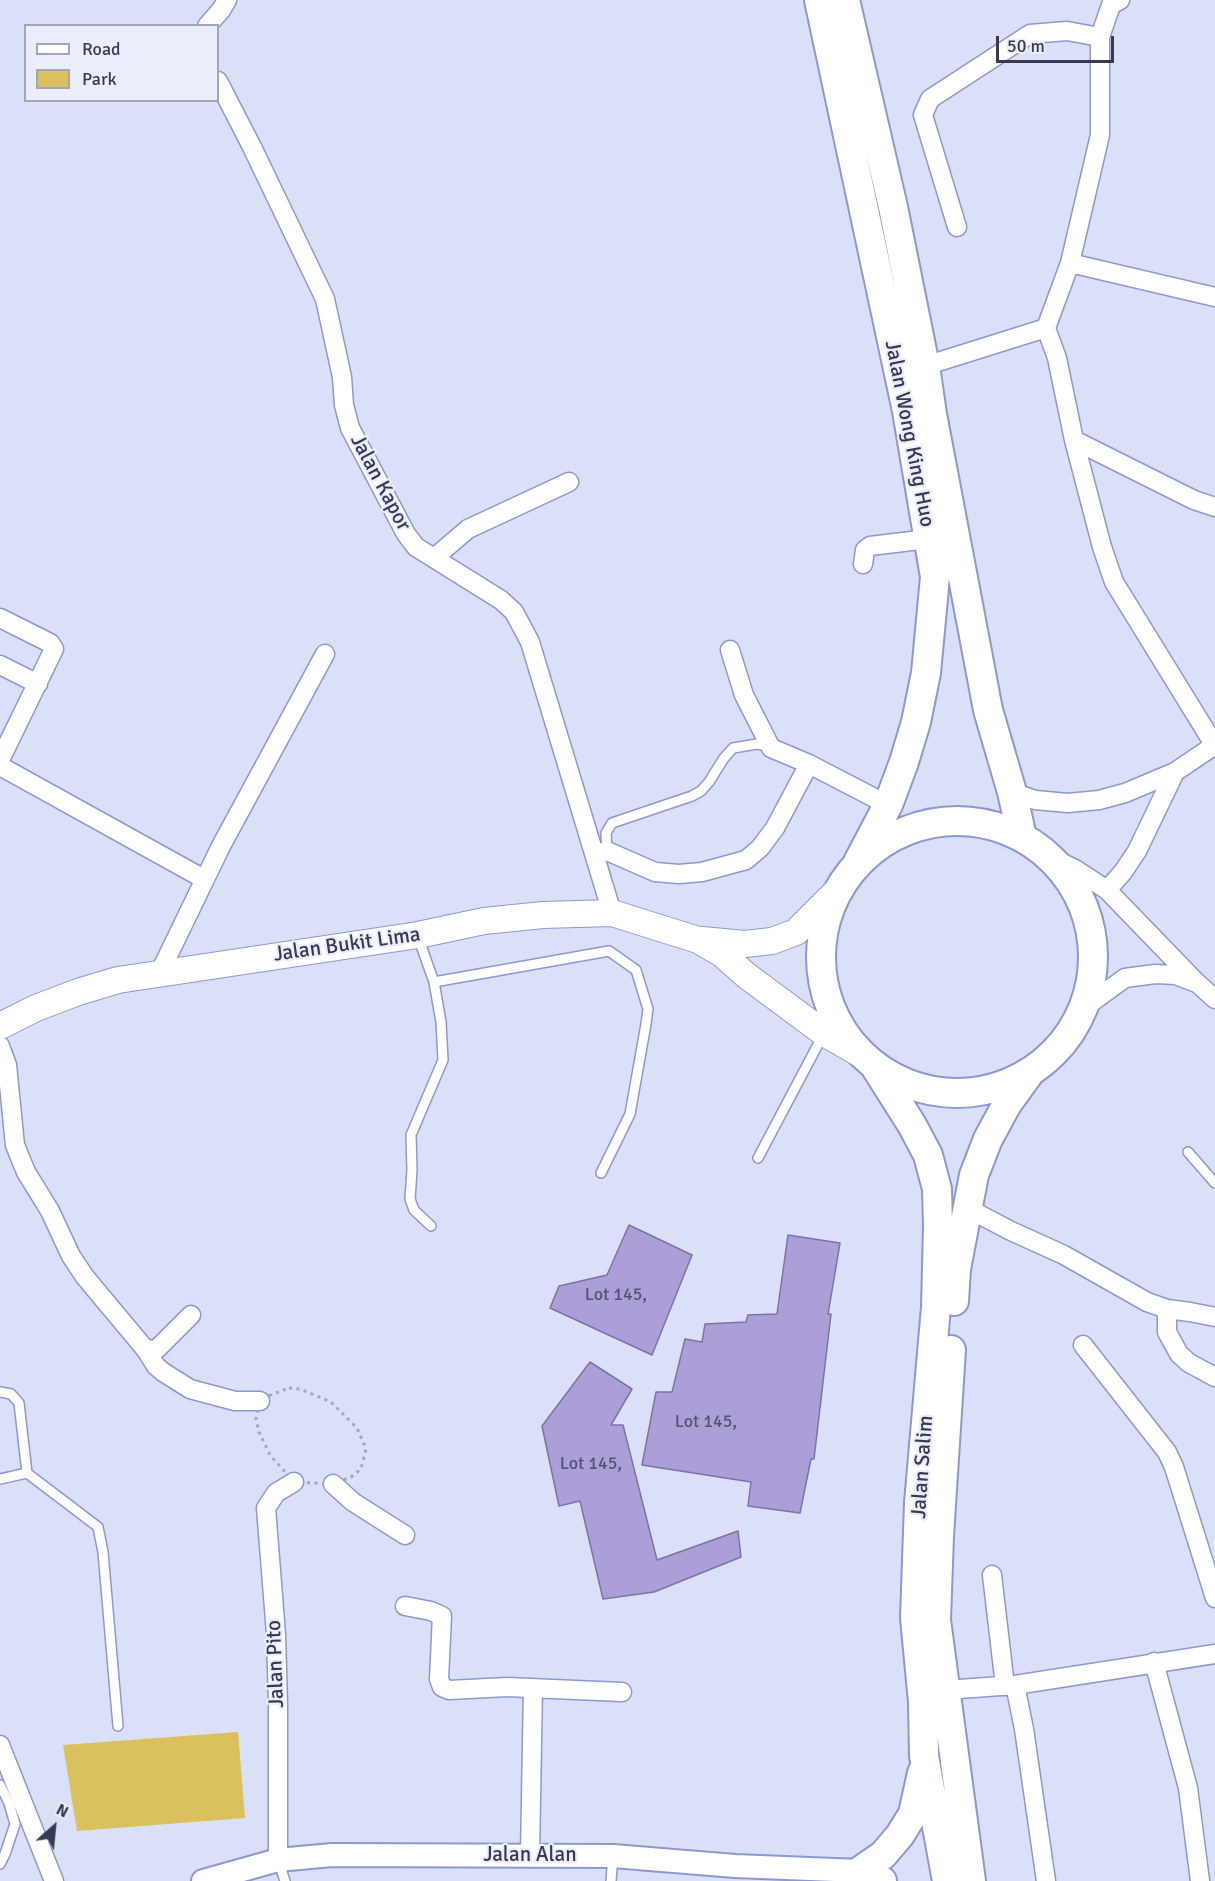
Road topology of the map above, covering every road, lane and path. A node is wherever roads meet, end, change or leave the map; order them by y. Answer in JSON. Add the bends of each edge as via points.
{"nodes":[{"id":1,"x":227,"y":0,"type":"edge"},
{"id":2,"x":819,"y":0,"type":"edge"},
{"id":3,"x":845,"y":0,"type":"edge"},
{"id":4,"x":1120,"y":0,"type":"edge"},
{"id":5,"x":209,"y":24,"type":"edge"},
{"id":6,"x":1100,"y":37,"type":"junction"},
{"id":7,"x":219,"y":83,"type":"edge"},
{"id":8,"x":957,"y":227,"type":"dead end"},
{"id":9,"x":1070,"y":263,"type":"junction"},
{"id":10,"x":1215,"y":297,"type":"edge"},
{"id":11,"x":1046,"y":328,"type":"junction"},
{"id":12,"x":925,"y":366,"type":"junction"},
{"id":13,"x":1074,"y":440,"type":"junction"},
{"id":14,"x":568,"y":482,"type":"dead end"},
{"id":15,"x":1215,"y":507,"type":"edge"},
{"id":16,"x":928,"y":539,"type":"junction"},
{"id":17,"x":434,"y":558,"type":"junction"},
{"id":18,"x":863,"y":564,"type":"dead end"},
{"id":19,"x":0,"y":618,"type":"edge"},
{"id":20,"x":730,"y":650,"type":"dead end"},
{"id":21,"x":325,"y":654,"type":"dead end"},
{"id":22,"x":0,"y":665,"type":"edge"},
{"id":23,"x":38,"y":684,"type":"junction"},
{"id":24,"x":1215,"y":745,"type":"edge"},
{"id":25,"x":771,"y":748,"type":"junction"},
{"id":26,"x":0,"y":759,"type":"edge"},
{"id":27,"x":809,"y":764,"type":"junction"},
{"id":28,"x":0,"y":766,"type":"edge"},
{"id":29,"x":1175,"y":772,"type":"junction"},
{"id":30,"x":1012,"y":792,"type":"junction"},
{"id":31,"x":888,"y":805,"type":"junction"},
{"id":32,"x":1022,"y":837,"type":"junction"},
{"id":33,"x":601,"y":852,"type":"junction"},
{"id":34,"x":1050,"y":857,"type":"junction"},
{"id":35,"x":858,"y":862,"type":"junction"},
{"id":36,"x":204,"y":879,"type":"junction"},
{"id":37,"x":1107,"y":890,"type":"junction"},
{"id":38,"x":837,"y":891,"type":"junction"},
{"id":39,"x":612,"y":913,"type":"junction"},
{"id":40,"x":418,"y":935,"type":"junction"},
{"id":41,"x":698,"y":940,"type":"junction"},
{"id":42,"x":160,"y":972,"type":"junction"},
{"id":43,"x":434,"y":982,"type":"junction"},
{"id":44,"x":1196,"y":982,"type":"junction"},
{"id":45,"x":1215,"y":999,"type":"edge"},
{"id":46,"x":1085,"y":1007,"type":"junction"},
{"id":47,"x":0,"y":1026,"type":"edge"},
{"id":48,"x":825,"y":1033,"type":"junction"},
{"id":49,"x":0,"y":1046,"type":"edge"},
{"id":50,"x":869,"y":1061,"type":"junction"},
{"id":51,"x":1029,"y":1073,"type":"junction"},
{"id":52,"x":1188,"y":1152,"type":"dead end"},
{"id":53,"x":758,"y":1158,"type":"dead end"},
{"id":54,"x":601,"y":1173,"type":"dead end"},
{"id":55,"x":1215,"y":1183,"type":"edge"},
{"id":56,"x":967,"y":1208,"type":"junction"},
{"id":57,"x":431,"y":1226,"type":"dead end"},
{"id":58,"x":1167,"y":1310,"type":"junction"},
{"id":59,"x":190,"y":1315,"type":"dead end"},
{"id":60,"x":1215,"y":1317,"type":"edge"},
{"id":61,"x":1083,"y":1345,"type":"dead end"},
{"id":62,"x":146,"y":1350,"type":"junction"},
{"id":63,"x":1215,"y":1377,"type":"edge"},
{"id":64,"x":0,"y":1392,"type":"edge"},
{"id":65,"x":260,"y":1401,"type":"junction"},
{"id":66,"x":27,"y":1473,"type":"junction"},
{"id":67,"x":0,"y":1479,"type":"edge"},
{"id":68,"x":294,"y":1482,"type":"junction"},
{"id":69,"x":333,"y":1484,"type":"junction"},
{"id":70,"x":405,"y":1535,"type":"dead end"},
{"id":71,"x":992,"y":1575,"type":"dead end"},
{"id":72,"x":1215,"y":1598,"type":"edge"},
{"id":73,"x":405,"y":1606,"type":"dead end"},
{"id":74,"x":1215,"y":1654,"type":"edge"},
{"id":75,"x":1154,"y":1662,"type":"junction"},
{"id":76,"x":1010,"y":1686,"type":"junction"},
{"id":77,"x":533,"y":1688,"type":"junction"},
{"id":78,"x":945,"y":1690,"type":"junction"},
{"id":79,"x":622,"y":1692,"type":"dead end"},
{"id":80,"x":118,"y":1726,"type":"dead end"},
{"id":81,"x":0,"y":1744,"type":"edge"},
{"id":82,"x":924,"y":1756,"type":"junction"},
{"id":83,"x":0,"y":1785,"type":"edge"},
{"id":84,"x":530,"y":1854,"type":"junction"},
{"id":85,"x":613,"y":1856,"type":"junction"},
{"id":86,"x":0,"y":1864,"type":"edge"},
{"id":87,"x":282,"y":1871,"type":"edge"},
{"id":88,"x":871,"y":1876,"type":"edge"},
{"id":89,"x":54,"y":1881,"type":"edge"},
{"id":90,"x":203,"y":1881,"type":"edge"},
{"id":91,"x":611,"y":1881,"type":"edge"},
{"id":92,"x":946,"y":1881,"type":"edge"},
{"id":93,"x":971,"y":1881,"type":"edge"},
{"id":94,"x":1046,"y":1881,"type":"edge"},
{"id":95,"x":1200,"y":1881,"type":"edge"}],
"edges":[{"from":1,"to":5,"type":"street"},
{"from":2,"to":16,"type":"main road","name":"Jalan Wong King Huo","via":[[907,411]]},
{"from":3,"to":12,"type":"main road","name":"Jalan Wong King Huo"},
{"from":4,"to":6,"type":"street","via":[[1111,5]]},
{"from":6,"to":8,"type":"street","via":[[1067,31],[1030,34],[930,99],[923,115]]},
{"from":6,"to":9,"type":"street","via":[[1100,135]]},
{"from":7,"to":17,"type":"street","name":"Jalan Kapor","via":[[325,299],[350,428],[406,534],[416,547]]},
{"from":9,"to":10,"type":"street"},
{"from":9,"to":11,"type":"street"},
{"from":11,"to":12,"type":"street"},
{"from":11,"to":13,"type":"street","via":[[1057,358]]},
{"from":12,"to":30,"type":"main road","name":"Jalan Wong King Huo","via":[[988,710]]},
{"from":13,"to":15,"type":"street"},
{"from":13,"to":24,"type":"street","via":[[1114,582]]},
{"from":14,"to":17,"type":"street","via":[[468,530]]},
{"from":16,"to":18,"type":"street","via":[[870,546],[865,550]]},
{"from":16,"to":31,"type":"main road","name":"Jalan Wong King Huo","via":[[935,577],[926,673],[916,723]]},
{"from":17,"to":33,"type":"street","name":"Jalan Kapor","via":[[514,612],[530,642]]},
{"from":19,"to":23,"type":"street","via":[[50,643],[54,649]]},
{"from":20,"to":25,"type":"street","via":[[744,696]]},
{"from":21,"to":36,"type":"street"},
{"from":22,"to":23,"type":"street"},
{"from":23,"to":26,"type":"street"},
{"from":24,"to":29,"type":"street"},
{"from":25,"to":27,"type":"street"},
{"from":25,"to":33,"type":"lane","via":[[757,744],[733,748],[701,791],[612,824]]},
{"from":27,"to":31,"type":"street"},
{"from":27,"to":33,"type":"street","via":[[775,828],[746,860],[702,872],[655,872]]},
{"from":28,"to":36,"type":"street"},
{"from":29,"to":30,"type":"street","via":[[1100,800],[1035,800]]},
{"from":29,"to":37,"type":"street","via":[[1137,851]]},
{"from":30,"to":32,"type":"main road","name":"Jalan Wong King Huo"},
{"from":31,"to":35,"type":"main road","name":"Jalan Wong King Huo"},
{"from":32,"to":34,"type":"main road"},
{"from":32,"to":35,"type":"main road","via":[[980,822],[935,822],[893,836]]},
{"from":33,"to":39,"type":"street","name":"Jalan Kapor"},
{"from":34,"to":37,"type":"street"},
{"from":34,"to":46,"type":"main road","via":[[1071,882],[1086,911],[1093,943],[1093,976]]},
{"from":35,"to":38,"type":"main road","name":"Jalan Salim"},
{"from":36,"to":42,"type":"street"},
{"from":37,"to":44,"type":"street"},
{"from":38,"to":41,"type":"main road","via":[[796,932],[780,938],[745,944]]},
{"from":38,"to":50,"type":"main road","name":"Jalan Salim","via":[[824,924],[820,959],[825,994],[840,1027]]},
{"from":39,"to":40,"type":"main road","name":"Jalan Bukit Lima","via":[[484,921]]},
{"from":39,"to":41,"type":"main road","name":"Jalan Bukit Lima"},
{"from":40,"to":42,"type":"main road","name":"Jalan Bukit Lima"},
{"from":40,"to":43,"type":"lane"},
{"from":41,"to":48,"type":"main road"},
{"from":42,"to":47,"type":"main road","name":"Jalan Bukit Lima","via":[[78,992]]},
{"from":43,"to":54,"type":"lane","via":[[609,951],[636,970],[648,1009],[646,1024],[630,1114]]},
{"from":43,"to":57,"type":"lane","via":[[443,1060],[411,1135],[410,1199],[414,1210]]},
{"from":44,"to":45,"type":"street"},
{"from":44,"to":46,"type":"street","via":[[1176,975],[1125,978]]},
{"from":46,"to":51,"type":"main road","via":[[1065,1041]]},
{"from":48,"to":50,"type":"main road"},
{"from":48,"to":53,"type":"lane"},
{"from":49,"to":62,"type":"street","via":[[7,1065],[15,1145],[26,1172],[85,1277]]},
{"from":50,"to":51,"type":"main road","via":[[911,1086],[951,1093],[992,1089]]},
{"from":50,"to":82,"type":"main road","name":"Jalan Salim","via":[[928,1155],[937,1189],[936,1307],[919,1503],[915,1618]]},
{"from":51,"to":56,"type":"main road","name":"Jalan Salim","via":[[1006,1104],[988,1139]]},
{"from":52,"to":55,"type":"lane"},
{"from":56,"to":58,"type":"street"},
{"from":56,"to":78,"type":"main road","name":"Jalan Salim","via":[[956,1269],[939,1536],[936,1620]]},
{"from":58,"to":60,"type":"street"},
{"from":58,"to":63,"type":"street","via":[[1167,1332],[1179,1354]]},
{"from":59,"to":62,"type":"street","via":[[157,1349]]},
{"from":61,"to":72,"type":"street","via":[[1167,1452]]},
{"from":62,"to":65,"type":"street","via":[[156,1366],[190,1389],[235,1401]]},
{"from":64,"to":66,"type":"lane","via":[[11,1394],[19,1403]]},
{"from":65,"to":68,"type":"path","via":[[256,1419],[259,1432],[270,1455]]},
{"from":65,"to":69,"type":"path","via":[[290,1388],[300,1389],[331,1402],[352,1422],[366,1449],[361,1468]]},
{"from":66,"to":67,"type":"lane"},
{"from":66,"to":80,"type":"lane","via":[[98,1527]]},
{"from":68,"to":69,"type":"path"},
{"from":68,"to":87,"type":"street","name":"Jalan Pito","via":[[276,1493],[266,1508],[276,1634]]},
{"from":69,"to":70,"type":"street","via":[[353,1502]]},
{"from":71,"to":76,"type":"street"},
{"from":73,"to":77,"type":"street","via":[[442,1616],[442,1687]]},
{"from":74,"to":75,"type":"street"},
{"from":75,"to":76,"type":"street"},
{"from":75,"to":95,"type":"street","via":[[1188,1788]]},
{"from":76,"to":78,"type":"street"},
{"from":76,"to":94,"type":"street","via":[[1024,1729]]},
{"from":77,"to":79,"type":"street"},
{"from":77,"to":84,"type":"street"},
{"from":78,"to":93,"type":"main road","name":"Jalan Salim"},
{"from":81,"to":89,"type":"street"},
{"from":82,"to":88,"type":"main road","via":[[913,1814]]},
{"from":82,"to":92,"type":"main road","name":"Jalan Salim"},
{"from":83,"to":86,"type":"lane","via":[[15,1824]]},
{"from":84,"to":85,"type":"street","name":"Jalan Alan"},
{"from":84,"to":87,"type":"street","name":"Jalan Alan","via":[[332,1856]]},
{"from":85,"to":88,"type":"street","name":"Jalan Alan"},
{"from":85,"to":91,"type":"lane"},
{"from":87,"to":90,"type":"street","name":"Jalan Alan"}]}
